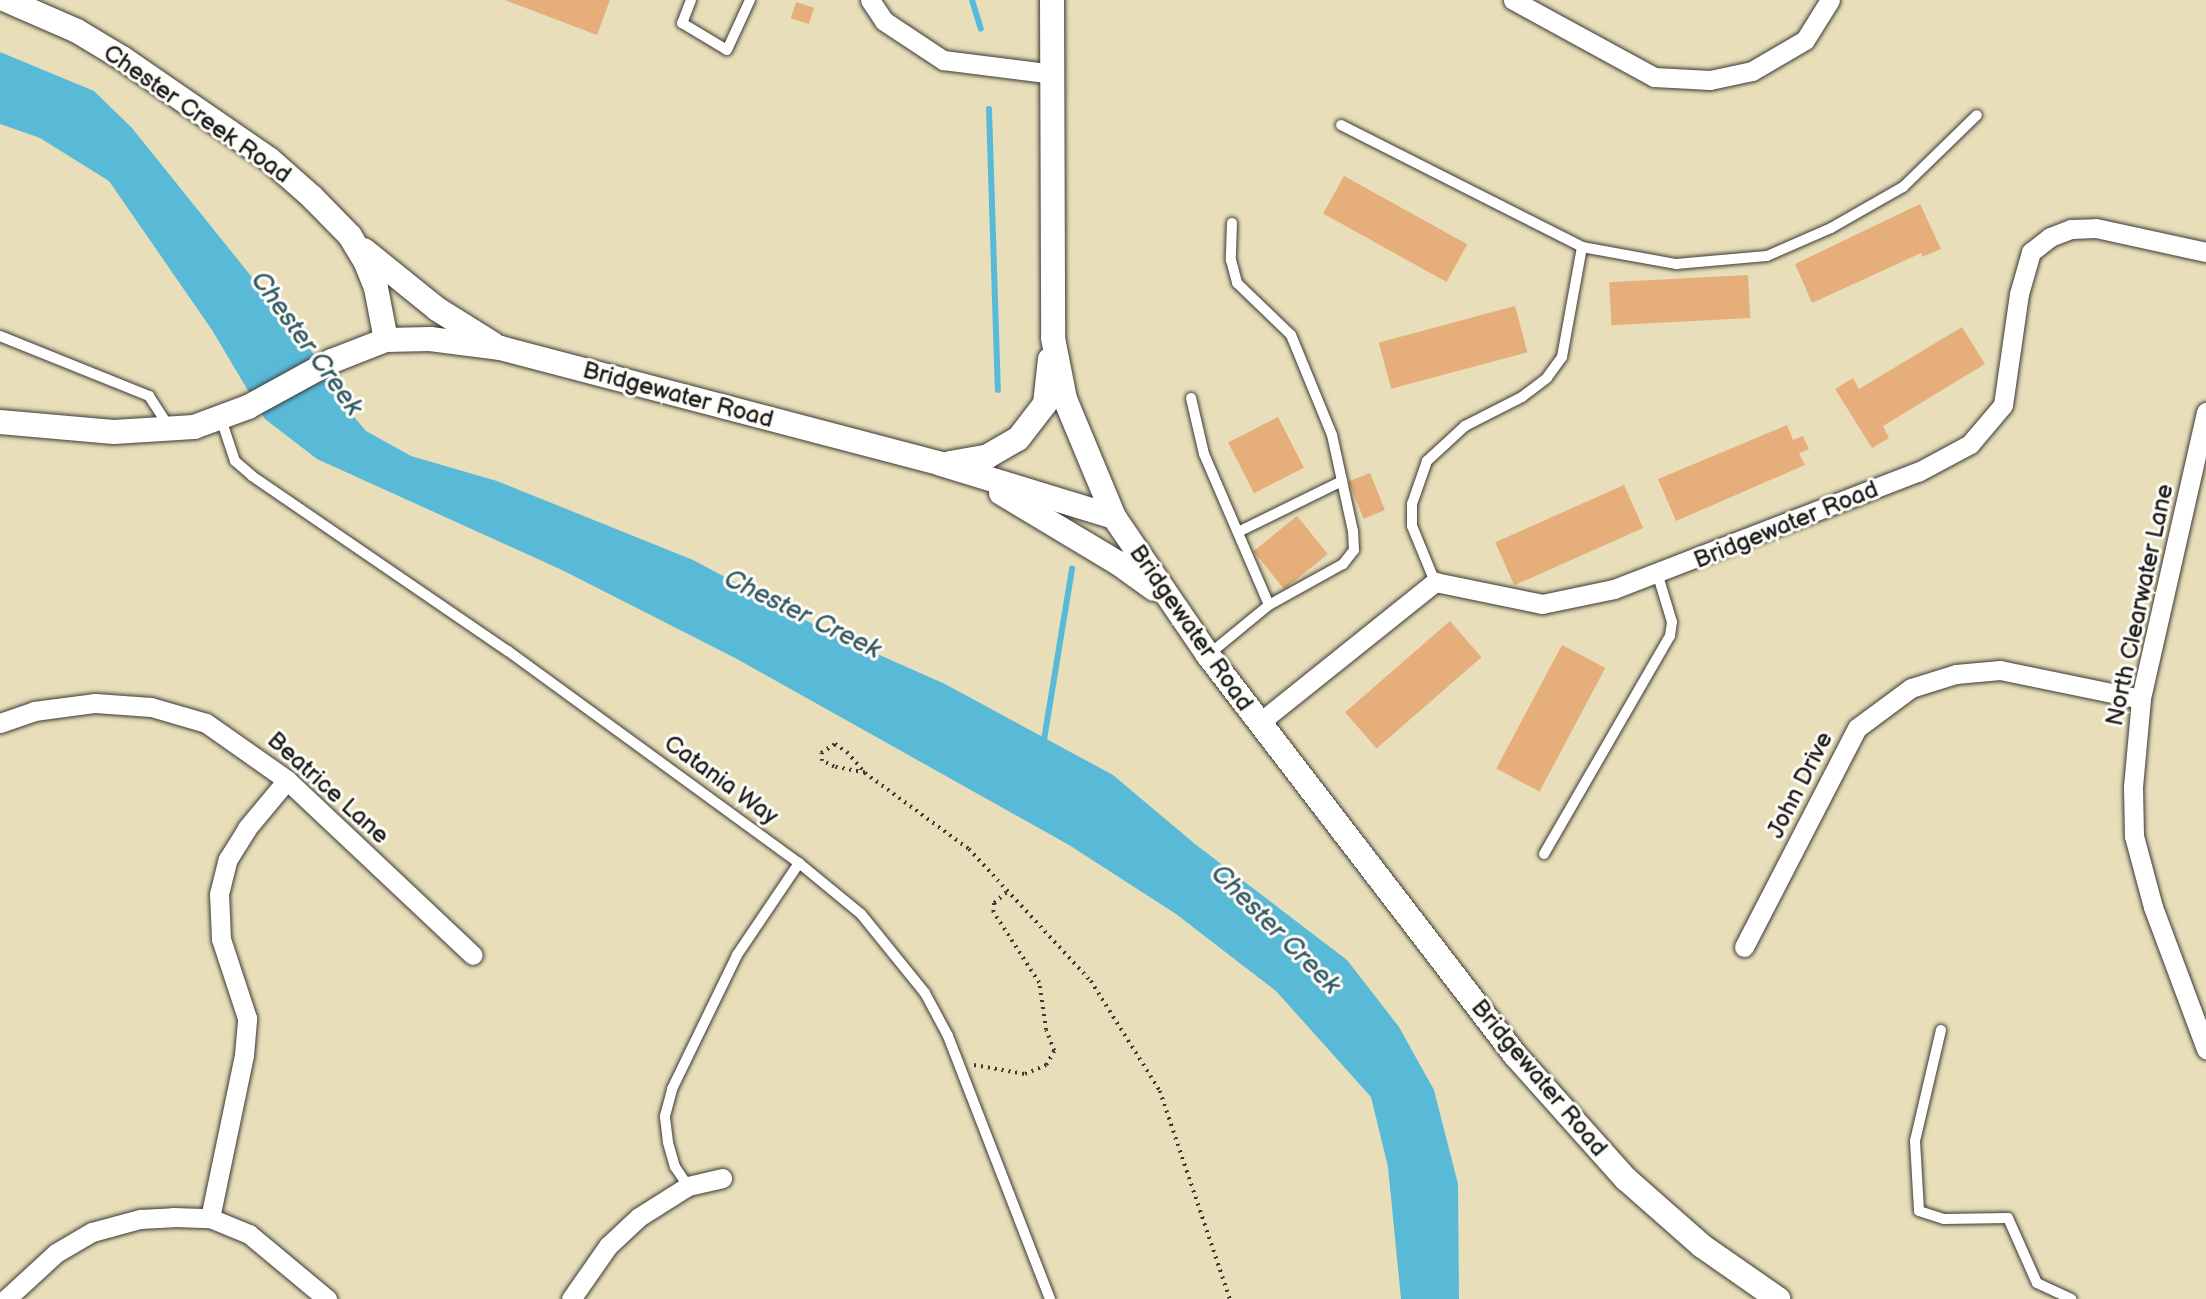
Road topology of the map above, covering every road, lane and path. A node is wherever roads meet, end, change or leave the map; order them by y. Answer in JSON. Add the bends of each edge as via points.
{"nodes":[{"id":1,"x":6,"y":0,"type":"edge"},
{"id":2,"x":691,"y":0,"type":"edge"},
{"id":3,"x":750,"y":0,"type":"edge"},
{"id":4,"x":870,"y":0,"type":"edge"},
{"id":5,"x":1052,"y":0,"type":"edge"},
{"id":6,"x":1513,"y":0,"type":"edge"},
{"id":7,"x":1830,"y":0,"type":"edge"},
{"id":8,"x":1054,"y":74,"type":"junction"},
{"id":9,"x":1977,"y":115,"type":"dead end"},
{"id":10,"x":1341,"y":125,"type":"dead end"},
{"id":11,"x":1232,"y":223,"type":"dead end"},
{"id":12,"x":350,"y":236,"type":"junction"},
{"id":13,"x":1582,"y":247,"type":"junction"},
{"id":14,"x":2206,"y":252,"type":"edge"},
{"id":15,"x":0,"y":336,"type":"edge"},
{"id":16,"x":1053,"y":338,"type":"junction"},
{"id":17,"x":386,"y":340,"type":"junction"},
{"id":18,"x":500,"y":348,"type":"junction"},
{"id":19,"x":1191,"y":398,"type":"dead end"},
{"id":20,"x":2206,"y":412,"type":"edge"},
{"id":21,"x":221,"y":419,"type":"junction"},
{"id":22,"x":0,"y":422,"type":"edge"},
{"id":23,"x":172,"y":431,"type":"junction"},
{"id":24,"x":941,"y":464,"type":"junction"},
{"id":25,"x":1342,"y":481,"type":"junction"},
{"id":26,"x":1114,"y":517,"type":"junction"},
{"id":27,"x":1238,"y":533,"type":"junction"},
{"id":28,"x":1658,"y":576,"type":"junction"},
{"id":29,"x":1435,"y":582,"type":"junction"},
{"id":30,"x":1167,"y":601,"type":"junction"},
{"id":31,"x":1269,"y":605,"type":"junction"},
{"id":32,"x":1208,"y":655,"type":"junction"},
{"id":33,"x":2141,"y":699,"type":"junction"},
{"id":34,"x":0,"y":723,"type":"edge"},
{"id":35,"x":1259,"y":723,"type":"junction"},
{"id":36,"x":865,"y":773,"type":"junction"},
{"id":37,"x":287,"y":780,"type":"junction"},
{"id":38,"x":1544,"y":854,"type":"dead end"},
{"id":39,"x":799,"y":863,"type":"junction"},
{"id":40,"x":1008,"y":891,"type":"junction"},
{"id":41,"x":1745,"y":947,"type":"dead end"},
{"id":42,"x":473,"y":955,"type":"dead end"},
{"id":43,"x":1941,"y":1030,"type":"dead end"},
{"id":44,"x":2206,"y":1049,"type":"edge"},
{"id":45,"x":961,"y":1065,"type":"junction"},
{"id":46,"x":722,"y":1178,"type":"dead end"},
{"id":47,"x":688,"y":1186,"type":"junction"},
{"id":48,"x":209,"y":1218,"type":"junction"},
{"id":49,"x":6,"y":1299,"type":"edge"},
{"id":50,"x":327,"y":1299,"type":"edge"},
{"id":51,"x":571,"y":1299,"type":"edge"},
{"id":52,"x":1050,"y":1299,"type":"edge"},
{"id":53,"x":1230,"y":1299,"type":"edge"},
{"id":54,"x":1777,"y":1299,"type":"edge"},
{"id":55,"x":2072,"y":1299,"type":"edge"}],
"edges":[{"from":1,"to":12,"type":"street","name":"Chester Creek Road","via":[[77,31],[269,159]]},
{"from":2,"to":3,"type":"lane","via":[[682,23],[727,50]]},
{"from":4,"to":8,"type":"street","via":[[884,21],[943,60]]},
{"from":5,"to":8,"type":"street"},
{"from":6,"to":7,"type":"street","via":[[1654,76],[1710,80],[1752,71],[1805,40]]},
{"from":8,"to":16,"type":"street"},
{"from":9,"to":13,"type":"lane","via":[[1903,187],[1830,228],[1767,256],[1676,264]]},
{"from":10,"to":13,"type":"lane"},
{"from":11,"to":25,"type":"lane","via":[[1231,260],[1237,283],[1291,335],[1332,435]]},
{"from":12,"to":17,"type":"street","name":"Chester Creek Road","via":[[376,288]]},
{"from":12,"to":18,"type":"street","via":[[437,309]]},
{"from":13,"to":29,"type":"lane","via":[[1562,358],[1547,378],[1522,397],[1465,426],[1427,461],[1412,504],[1412,526]]},
{"from":14,"to":28,"type":"street","name":"Bridgewater Road","via":[[2096,228],[2071,229],[2050,237],[2031,252],[2028,262],[2003,405],[1970,444],[1918,472]]},
{"from":15,"to":23,"type":"lane","via":[[149,396]]},
{"from":16,"to":24,"type":"street","via":[[1045,404],[1032,425],[1005,449],[971,461]]},
{"from":16,"to":26,"type":"street","via":[[1070,412]]},
{"from":17,"to":18,"type":"street","name":"Bridgewater Road","via":[[430,339]]},
{"from":17,"to":21,"type":"street","name":"Bridgewater Road","via":[[332,361]]},
{"from":18,"to":24,"type":"street","name":"Bridgewater Road"},
{"from":19,"to":27,"type":"lane","via":[[1204,454]]},
{"from":20,"to":33,"type":"street","name":"North Clearwater Lane"},
{"from":21,"to":23,"type":"street","name":"Bridgewater Road"},
{"from":21,"to":39,"type":"lane","name":"Catania Way","via":[[235,461],[252,476],[397,572]]},
{"from":22,"to":23,"type":"street","name":"Bridgewater Road","via":[[114,432]]},
{"from":24,"to":26,"type":"street","name":"Bridgewater Road"},
{"from":24,"to":30,"type":"street","via":[[1055,523]]},
{"from":25,"to":27,"type":"lane"},
{"from":25,"to":31,"type":"lane","via":[[1354,550],[1343,564]]},
{"from":26,"to":30,"type":"street","name":"Bridgewater Road"},
{"from":27,"to":31,"type":"lane"},
{"from":28,"to":29,"type":"street","name":"Bridgewater Road","via":[[1542,604]]},
{"from":28,"to":38,"type":"lane","via":[[1672,622],[1670,636]]},
{"from":29,"to":35,"type":"street","name":"Bridgewater Road"},
{"from":30,"to":32,"type":"street","name":"Bridgewater Road"},
{"from":31,"to":32,"type":"lane"},
{"from":32,"to":35,"type":"street","name":"Bridgewater Road"},
{"from":33,"to":41,"type":"street","name":"John Drive","via":[[2000,670],[1956,674],[1911,688],[1857,728]]},
{"from":33,"to":44,"type":"street","name":"North Clearwater Lane","via":[[2134,836],[2153,907]]},
{"from":34,"to":37,"type":"street","name":"Beatrice Lane","via":[[34,711],[95,703],[151,707],[206,723]]},
{"from":35,"to":54,"type":"street","name":"Bridgewater Road","via":[[1563,1110],[1668,1216]]},
{"from":36,"to":36,"type":"path","via":[[835,744],[821,753],[822,761],[834,767]]},
{"from":36,"to":40,"type":"path","via":[[969,849]]},
{"from":37,"to":42,"type":"street","name":"Beatrice Lane"},
{"from":37,"to":48,"type":"street","via":[[228,859],[219,894],[221,939],[247,1018],[244,1055]]},
{"from":39,"to":45,"type":"lane","name":"Catania Way","via":[[861,914],[902,962],[925,993]]},
{"from":39,"to":47,"type":"lane","via":[[737,955],[672,1089],[665,1116],[668,1142],[675,1167]]},
{"from":40,"to":45,"type":"path","via":[[993,903],[993,912],[1039,983],[1045,1030],[1054,1051],[1046,1065],[1026,1074],[990,1065]]},
{"from":40,"to":53,"type":"path","via":[[1091,981],[1160,1091]]},
{"from":43,"to":55,"type":"lane","via":[[1914,1141],[1919,1211],[1944,1219],[2008,1218],[2036,1283]]},
{"from":45,"to":52,"type":"lane","name":"Catania Way"},
{"from":46,"to":47,"type":"street"},
{"from":47,"to":51,"type":"street","via":[[639,1217],[608,1246]]},
{"from":48,"to":49,"type":"street","via":[[140,1219],[92,1232],[56,1253]]},
{"from":48,"to":50,"type":"street","via":[[268,1246]]}]}
